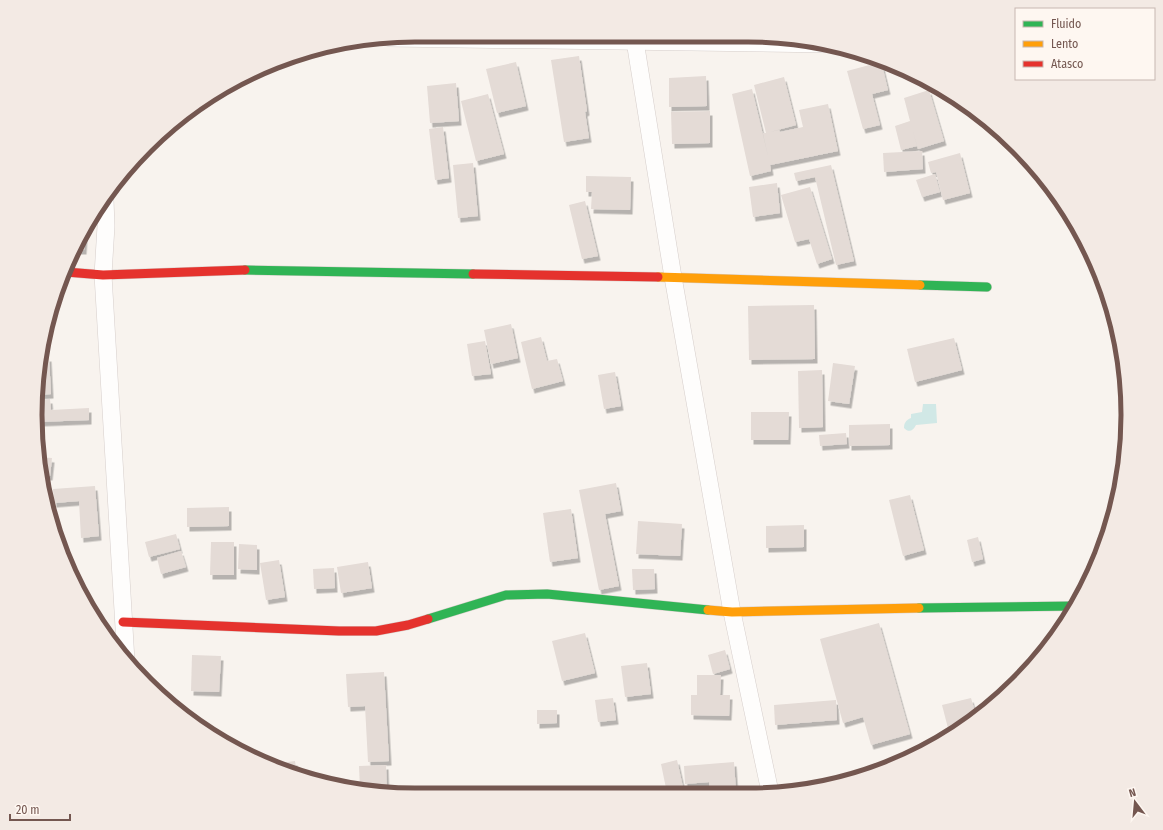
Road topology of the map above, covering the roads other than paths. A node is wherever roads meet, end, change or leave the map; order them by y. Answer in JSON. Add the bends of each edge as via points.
{"nodes":[{"id":1,"x":635,"y":42,"type":"edge"},
{"id":2,"x":699,"y":42,"type":"edge"},
{"id":3,"x":774,"y":43,"type":"edge"},
{"id":4,"x":106,"y":207,"type":"edge"},
{"id":5,"x":70,"y":272,"type":"edge"},
{"id":6,"x":102,"y":276,"type":"junction"},
{"id":7,"x":674,"y":277,"type":"junction"},
{"id":8,"x":987,"y":287,"type":"dead end"},
{"id":9,"x":1068,"y":606,"type":"edge"},
{"id":10,"x":732,"y":612,"type":"junction"},
{"id":11,"x":123,"y":622,"type":"junction"},
{"id":12,"x":125,"y":649,"type":"edge"},
{"id":13,"x":769,"y":787,"type":"edge"}],
"edges":[{"from":1,"to":7,"type":"street"},
{"from":2,"to":3,"type":"street"},
{"from":4,"to":6,"type":"street"},
{"from":5,"to":6,"type":"street"},
{"from":6,"to":7,"type":"street","via":[[245,270]]},
{"from":6,"to":11,"type":"street"},
{"from":7,"to":8,"type":"street"},
{"from":7,"to":10,"type":"street"},
{"from":9,"to":10,"type":"street"},
{"from":10,"to":11,"type":"street","via":[[547,594],[506,595],[408,625],[376,632]]},
{"from":10,"to":13,"type":"street"},
{"from":11,"to":12,"type":"street"}]}
